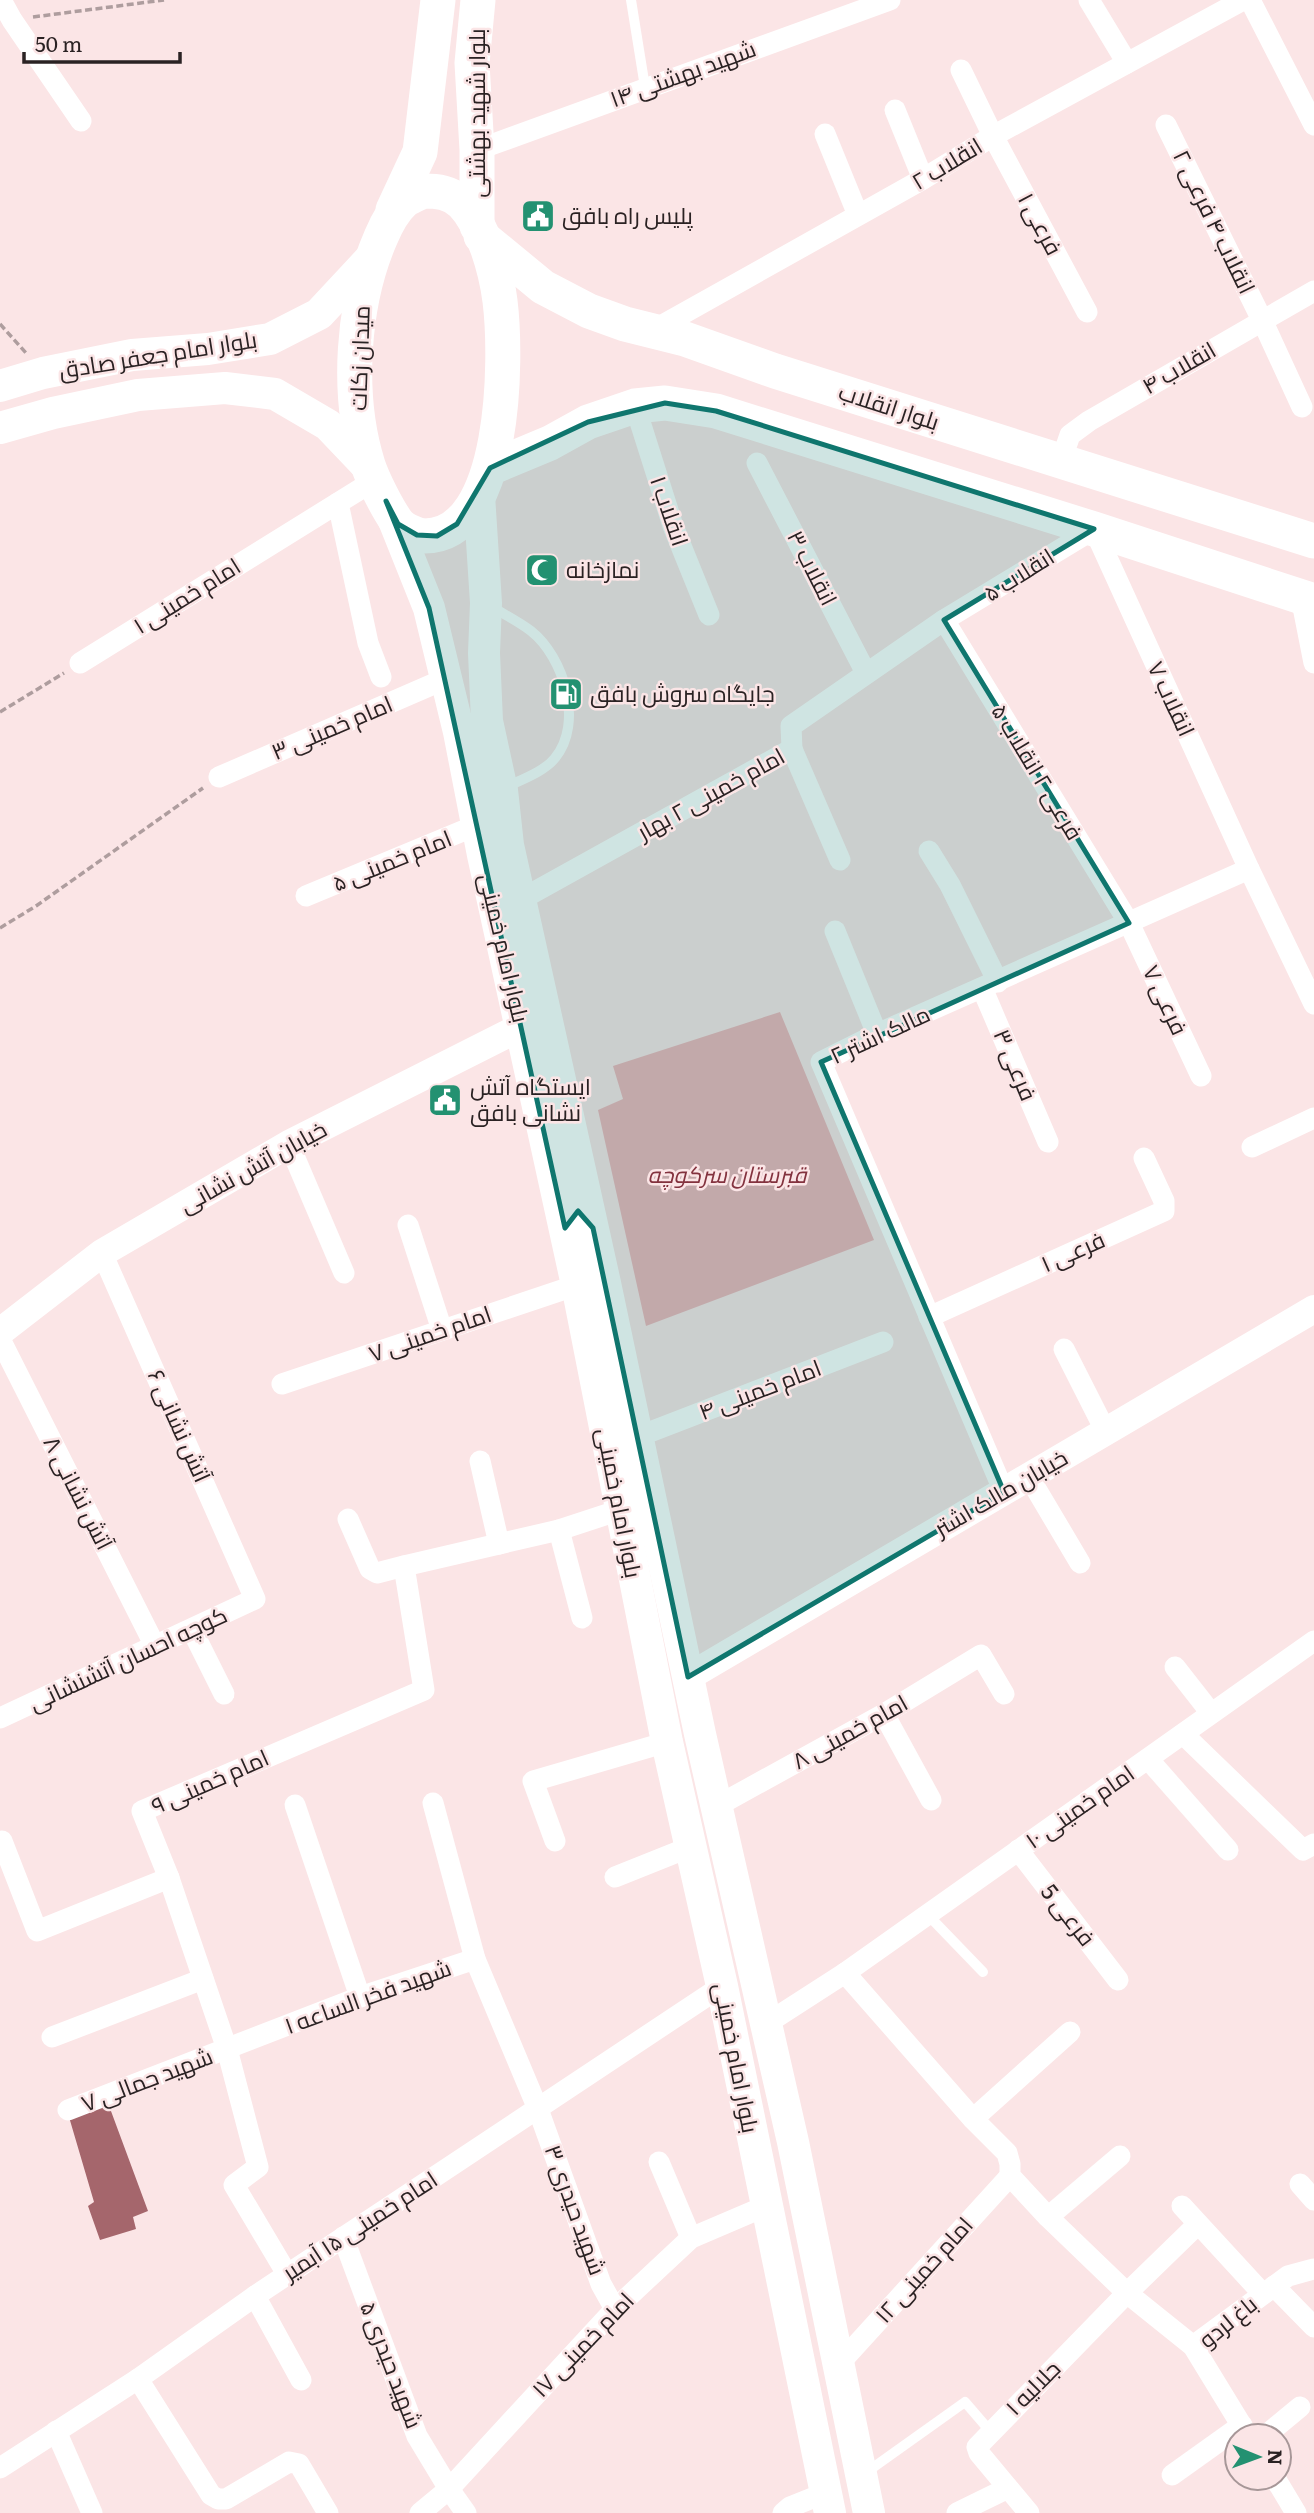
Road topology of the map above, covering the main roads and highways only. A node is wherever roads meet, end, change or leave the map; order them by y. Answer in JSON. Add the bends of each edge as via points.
{"nodes":[{"id":1,"x":438,"y":0,"type":"edge"},
{"id":2,"x":478,"y":0,"type":"edge"},
{"id":3,"x":387,"y":224,"type":"junction"},
{"id":4,"x":479,"y":231,"type":"junction"},
{"id":5,"x":372,"y":257,"type":"junction"},
{"id":6,"x":208,"y":349,"type":"junction"},
{"id":7,"x":0,"y":386,"type":"edge"},
{"id":8,"x":212,"y":389,"type":"junction"},
{"id":9,"x":914,"y":415,"type":"junction"},
{"id":10,"x":0,"y":428,"type":"edge"},
{"id":11,"x":985,"y":438,"type":"junction"},
{"id":12,"x":902,"y":469,"type":"junction"},
{"id":13,"x":485,"y":481,"type":"junction"},
{"id":14,"x":376,"y":483,"type":"junction"},
{"id":15,"x":969,"y":491,"type":"junction"},
{"id":16,"x":1314,"y":541,"type":"edge"},
{"id":17,"x":1307,"y":599,"type":"edge"},
{"id":18,"x":563,"y":1155,"type":"junction"},
{"id":19,"x":579,"y":1228,"type":"junction"},
{"id":20,"x":828,"y":2503,"type":"edge"},
{"id":21,"x":869,"y":2513,"type":"edge"}],
"edges":[{"from":1,"to":3,"type":"main road","name":"بلوار شهید بهشتی","via":[[420,152]]},
{"from":2,"to":4,"type":"main road","name":"بلوار شهید بهشتی","via":[[472,63]]},
{"from":3,"to":4,"type":"main road","name":"میدان زکات","via":[[403,202],[423,191],[443,191],[461,203]]},
{"from":3,"to":5,"type":"main road","name":"میدان زکات"},
{"from":4,"to":9,"type":"main road","name":"بلوار انقلاب","via":[[543,287],[589,311]]},
{"from":4,"to":13,"type":"main road","name":"میدان زکات","via":[[500,298],[503,341],[503,388]]},
{"from":5,"to":6,"type":"main road","name":"بلوار امام جعفر صادق","via":[[319,314],[270,338]]},
{"from":5,"to":14,"type":"main road","name":"میدان زکات","via":[[362,296],[356,385],[359,429]]},
{"from":6,"to":7,"type":"main road","name":"بلوار امام جعفر صادق","via":[[132,355]]},
{"from":6,"to":8,"type":"main road","via":[[219,356],[224,368]]},
{"from":8,"to":10,"type":"main road","name":"بلوار امام جعفر صادق","via":[[138,396]]},
{"from":8,"to":14,"type":"main road","name":"بلوار امام جعفر صادق","via":[[275,394],[328,425]]},
{"from":9,"to":11,"type":"main road","name":"بلوار انقلاب"},
{"from":9,"to":12,"type":"main road","via":[[932,439],[928,457]]},
{"from":11,"to":15,"type":"main road","via":[[963,443],[956,464]]},
{"from":11,"to":16,"type":"main road","name":"بلوار انقلاب"},
{"from":12,"to":13,"type":"main road","via":[[716,411],[665,403],[635,406],[587,422]]},
{"from":12,"to":15,"type":"main road"},
{"from":13,"to":14,"type":"main road","name":"میدان زکات","via":[[457,524],[437,536],[417,535],[398,524]]},
{"from":13,"to":18,"type":"main road","name":"بلوار امام خمینی","via":[[487,721]]},
{"from":14,"to":18,"type":"main road","name":"بلوار امام خمینی","via":[[429,608],[521,1027]]},
{"from":15,"to":17,"type":"main road"},
{"from":18,"to":19,"type":"main road","name":"بلوار امام خمینی"},
{"from":19,"to":20,"type":"main road","name":"بلوار امام خمینی","via":[[577,1285],[620,1510]]},
{"from":19,"to":21,"type":"main road","name":"بلوار امام خمینی","via":[[637,1437],[793,2142]]}]}
